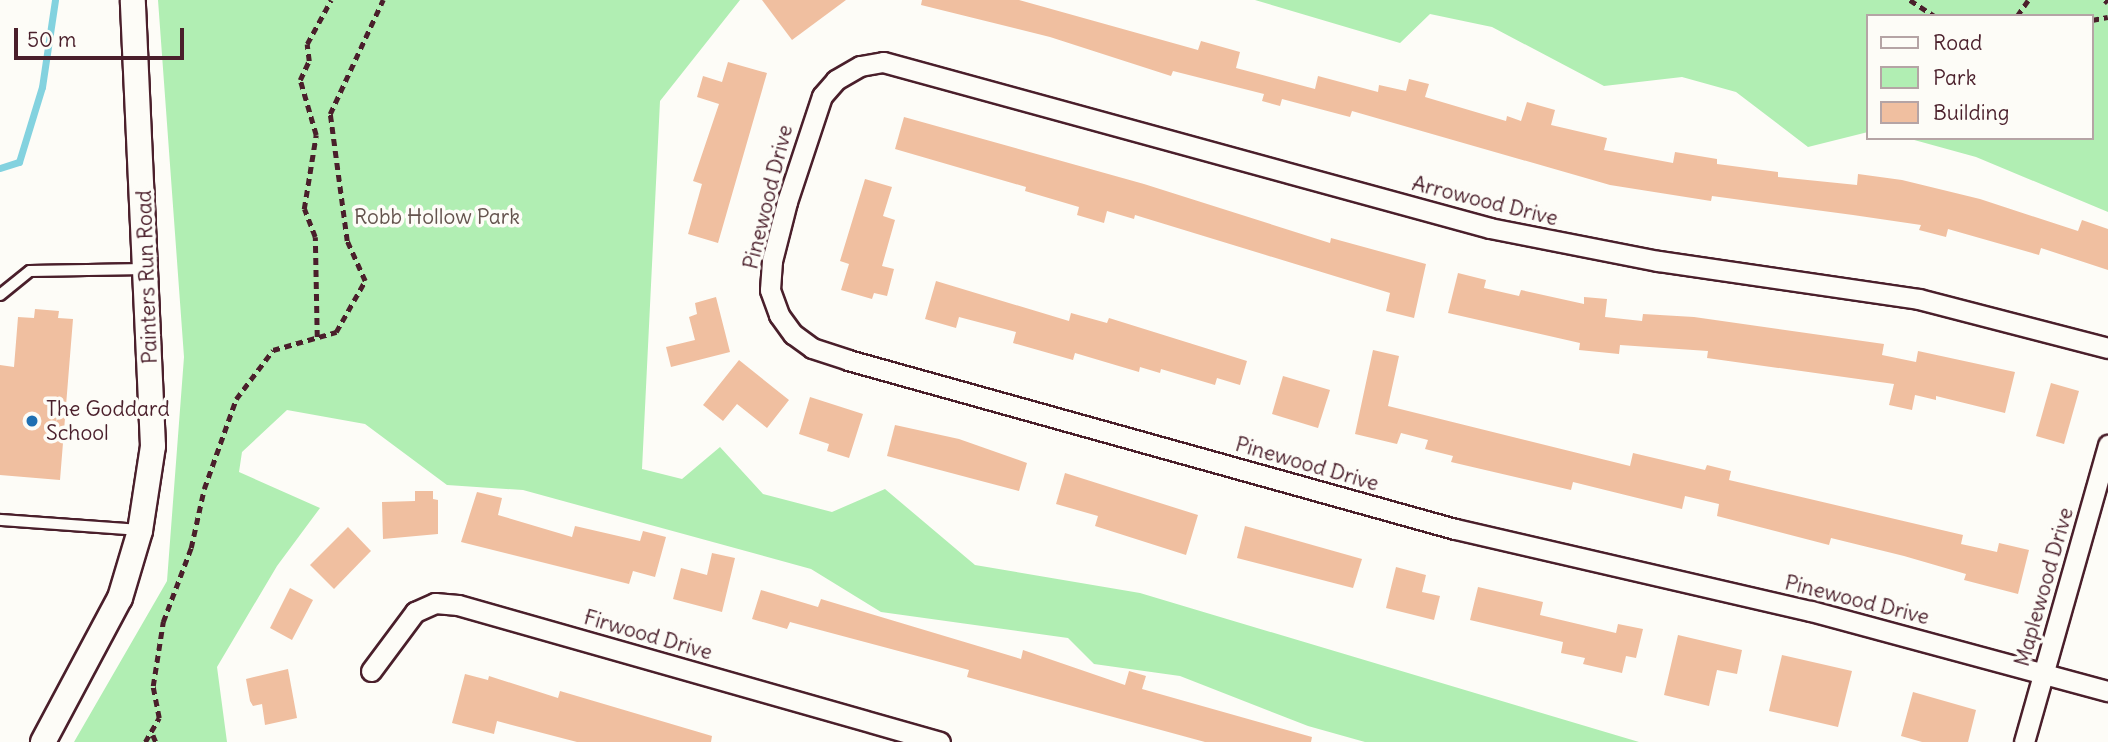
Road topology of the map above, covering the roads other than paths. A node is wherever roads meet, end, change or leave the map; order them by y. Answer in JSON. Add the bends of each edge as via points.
{"nodes":[{"id":1,"x":132,"y":0,"type":"edge"},
{"id":2,"x":860,"y":66,"type":"joint"},
{"id":3,"x":148,"y":269,"type":"junction"},
{"id":4,"x":0,"y":295,"type":"edge"},
{"id":5,"x":2108,"y":348,"type":"edge"},
{"id":6,"x":2108,"y":445,"type":"edge"},
{"id":7,"x":0,"y":520,"type":"edge"},
{"id":8,"x":140,"y":531,"type":"junction"},
{"id":9,"x":371,"y":671,"type":"dead end"},
{"id":10,"x":2043,"y":673,"type":"junction"},
{"id":11,"x":2108,"y":691,"type":"edge"},
{"id":12,"x":43,"y":742,"type":"edge"},
{"id":13,"x":940,"y":742,"type":"edge"},
{"id":14,"x":2024,"y":742,"type":"edge"}],
"edges":[{"from":1,"to":3,"type":"street","name":"Painters Run Road"},
{"from":2,"to":5,"type":"street","name":"Arrowood Drive","via":[[883,62],[914,67],[1567,246],[1919,299]]},
{"from":2,"to":10,"type":"street","name":"Pinewood Drive","via":[[836,80],[811,119],[772,261],[770,290],[779,315],[812,348],[1455,529],[1811,611]]},
{"from":3,"to":4,"type":"lane","via":[[30,271]]},
{"from":3,"to":8,"type":"street","name":"Painters Run Road","via":[[153,446]]},
{"from":6,"to":10,"type":"street","name":"Maplewood Drive"},
{"from":7,"to":8,"type":"lane"},
{"from":8,"to":12,"type":"street","name":"Painters Run Road","via":[[120,598]]},
{"from":9,"to":13,"type":"street","name":"Firwood Drive","via":[[415,612],[435,603],[458,605]]},
{"from":10,"to":11,"type":"street","name":"Pinewood Drive"},
{"from":10,"to":14,"type":"street","name":"Maplewood Drive"}]}
